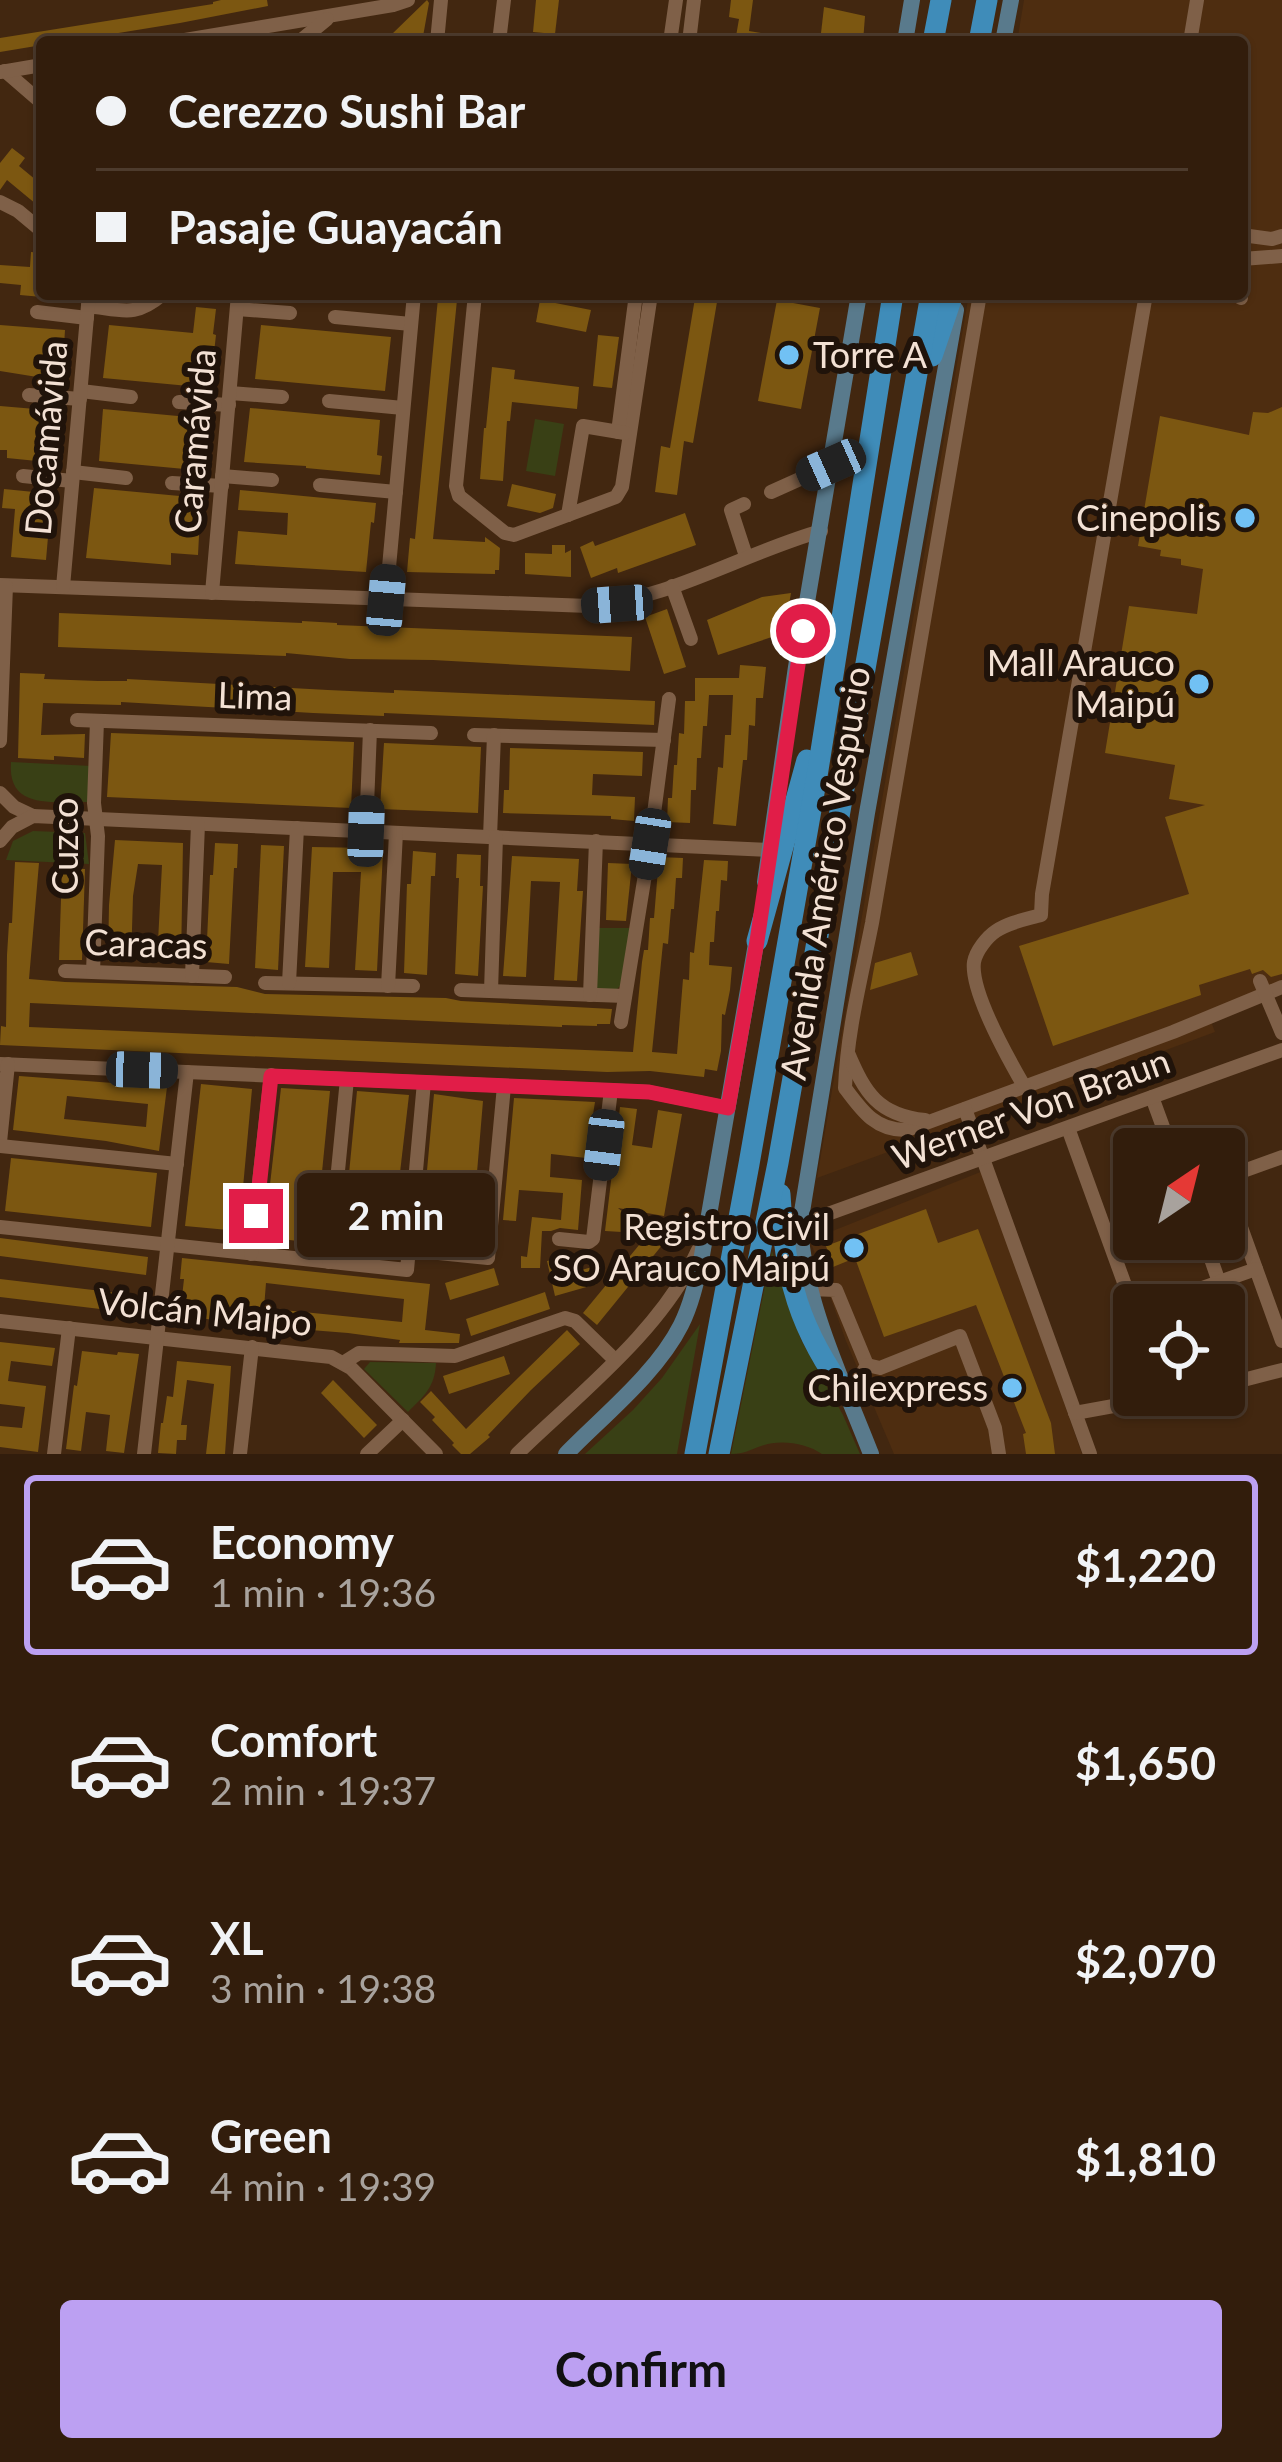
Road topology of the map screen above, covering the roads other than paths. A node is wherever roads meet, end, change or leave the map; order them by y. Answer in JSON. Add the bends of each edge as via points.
{"nodes":[{"id":1,"x":408,"y":0,"type":"edge"},
{"id":2,"x":441,"y":0,"type":"edge"},
{"id":3,"x":504,"y":0,"type":"edge"},
{"id":4,"x":676,"y":0,"type":"edge"},
{"id":5,"x":694,"y":0,"type":"edge"},
{"id":6,"x":913,"y":0,"type":"edge"},
{"id":7,"x":926,"y":0,"type":"edge"},
{"id":8,"x":941,"y":0,"type":"edge"},
{"id":9,"x":987,"y":0,"type":"edge"},
{"id":10,"x":1011,"y":0,"type":"edge"},
{"id":11,"x":1197,"y":0,"type":"edge"},
{"id":12,"x":330,"y":15,"type":"junction"},
{"id":13,"x":208,"y":36,"type":"edge"},
{"id":14,"x":306,"y":36,"type":"edge"},
{"id":15,"x":438,"y":36,"type":"edge"},
{"id":16,"x":501,"y":36,"type":"edge"},
{"id":17,"x":671,"y":36,"type":"edge"},
{"id":18,"x":690,"y":36,"type":"edge"},
{"id":19,"x":906,"y":36,"type":"edge"},
{"id":20,"x":929,"y":36,"type":"edge"},
{"id":21,"x":932,"y":36,"type":"edge"},
{"id":22,"x":980,"y":36,"type":"edge"},
{"id":23,"x":1004,"y":36,"type":"edge"},
{"id":24,"x":1191,"y":36,"type":"edge"},
{"id":25,"x":36,"y":66,"type":"edge"},
{"id":26,"x":2,"y":72,"type":"edge"},
{"id":27,"x":36,"y":98,"type":"edge"},
{"id":28,"x":0,"y":202,"type":"edge"},
{"id":29,"x":36,"y":226,"type":"edge"},
{"id":30,"x":1248,"y":236,"type":"edge"},
{"id":31,"x":1282,"y":236,"type":"edge"},
{"id":32,"x":1282,"y":256,"type":"edge"},
{"id":33,"x":1248,"y":259,"type":"edge"},
{"id":34,"x":156,"y":300,"type":"edge"},
{"id":35,"x":413,"y":300,"type":"edge"},
{"id":36,"x":474,"y":300,"type":"edge"},
{"id":37,"x":636,"y":300,"type":"edge"},
{"id":38,"x":650,"y":300,"type":"edge"},
{"id":39,"x":859,"y":300,"type":"edge"},
{"id":40,"x":892,"y":300,"type":"edge"},
{"id":41,"x":930,"y":300,"type":"edge"},
{"id":42,"x":954,"y":300,"type":"edge"},
{"id":43,"x":955,"y":300,"type":"edge"},
{"id":44,"x":979,"y":300,"type":"edge"},
{"id":45,"x":1145,"y":300,"type":"edge"},
{"id":46,"x":238,"y":302,"type":"edge"},
{"id":47,"x":88,"y":306,"type":"edge"},
{"id":48,"x":37,"y":312,"type":"dead end"},
{"id":49,"x":290,"y":314,"type":"dead end"},
{"id":50,"x":334,"y":317,"type":"dead end"},
{"id":51,"x":411,"y":324,"type":"junction"},
{"id":52,"x":29,"y":395,"type":"dead end"},
{"id":53,"x":80,"y":396,"type":"junction"},
{"id":54,"x":131,"y":397,"type":"dead end"},
{"id":55,"x":281,"y":398,"type":"dead end"},
{"id":56,"x":229,"y":399,"type":"junction"},
{"id":57,"x":329,"y":401,"type":"dead end"},
{"id":58,"x":179,"y":402,"type":"dead end"},
{"id":59,"x":404,"y":408,"type":"junction"},
{"id":60,"x":936,"y":424,"type":"junction"},
{"id":61,"x":908,"y":425,"type":"junction"},
{"id":62,"x":957,"y":429,"type":"junction"},
{"id":63,"x":624,"y":433,"type":"junction"},
{"id":64,"x":831,"y":465,"type":"junction"},
{"id":65,"x":23,"y":476,"type":"dead end"},
{"id":66,"x":73,"y":477,"type":"junction"},
{"id":67,"x":126,"y":478,"type":"dead end"},
{"id":68,"x":272,"y":480,"type":"dead end"},
{"id":69,"x":222,"y":481,"type":"junction"},
{"id":70,"x":172,"y":483,"type":"dead end"},
{"id":71,"x":320,"y":485,"type":"dead end"},
{"id":72,"x":396,"y":492,"type":"junction"},
{"id":73,"x":771,"y":492,"type":"dead end"},
{"id":74,"x":744,"y":504,"type":"dead end"},
{"id":75,"x":568,"y":515,"type":"junction"},
{"id":76,"x":821,"y":531,"type":"junction"},
{"id":77,"x":746,"y":556,"type":"junction"},
{"id":78,"x":3,"y":585,"type":"edge"},
{"id":79,"x":672,"y":586,"type":"junction"},
{"id":80,"x":63,"y":587,"type":"junction"},
{"id":81,"x":212,"y":593,"type":"junction"},
{"id":82,"x":386,"y":600,"type":"junction"},
{"id":83,"x":691,"y":639,"type":"dead end"},
{"id":84,"x":836,"y":655,"type":"junction"},
{"id":85,"x":669,"y":699,"type":"dead end"},
{"id":86,"x":886,"y":706,"type":"junction"},
{"id":87,"x":909,"y":710,"type":"junction"},
{"id":88,"x":0,"y":718,"type":"edge"},
{"id":89,"x":77,"y":720,"type":"dead end"},
{"id":90,"x":97,"y":721,"type":"junction"},
{"id":91,"x":370,"y":730,"type":"junction"},
{"id":92,"x":431,"y":733,"type":"dead end"},
{"id":93,"x":474,"y":735,"type":"dead end"},
{"id":94,"x":494,"y":735,"type":"junction"},
{"id":95,"x":664,"y":740,"type":"junction"},
{"id":96,"x":0,"y":741,"type":"edge"},
{"id":97,"x":0,"y":793,"type":"edge"},
{"id":98,"x":33,"y":816,"type":"junction"},
{"id":99,"x":96,"y":819,"type":"junction"},
{"id":100,"x":198,"y":824,"type":"junction"},
{"id":101,"x":297,"y":828,"type":"junction"},
{"id":102,"x":366,"y":831,"type":"junction"},
{"id":103,"x":396,"y":832,"type":"junction"},
{"id":104,"x":494,"y":837,"type":"junction"},
{"id":105,"x":0,"y":841,"type":"edge"},
{"id":106,"x":596,"y":842,"type":"junction"},
{"id":107,"x":650,"y":844,"type":"junction"},
{"id":108,"x":770,"y":850,"type":"junction"},
{"id":109,"x":757,"y":941,"type":"junction"},
{"id":110,"x":65,"y":971,"type":"dead end"},
{"id":111,"x":93,"y":972,"type":"junction"},
{"id":112,"x":192,"y":976,"type":"junction"},
{"id":113,"x":225,"y":977,"type":"dead end"},
{"id":114,"x":265,"y":982,"type":"dead end"},
{"id":115,"x":289,"y":983,"type":"junction"},
{"id":116,"x":388,"y":986,"type":"junction"},
{"id":117,"x":413,"y":986,"type":"dead end"},
{"id":118,"x":1263,"y":987,"type":"junction"},
{"id":119,"x":1282,"y":988,"type":"edge"},
{"id":120,"x":461,"y":990,"type":"dead end"},
{"id":121,"x":491,"y":992,"type":"junction"},
{"id":122,"x":590,"y":995,"type":"junction"},
{"id":123,"x":625,"y":997,"type":"junction"},
{"id":124,"x":621,"y":1022,"type":"dead end"},
{"id":125,"x":1282,"y":1033,"type":"edge"},
{"id":126,"x":846,"y":1049,"type":"junction"},
{"id":127,"x":1282,"y":1049,"type":"edge"},
{"id":128,"x":4,"y":1064,"type":"edge"},
{"id":129,"x":187,"y":1072,"type":"junction"},
{"id":130,"x":271,"y":1076,"type":"junction"},
{"id":131,"x":346,"y":1079,"type":"junction"},
{"id":132,"x":424,"y":1082,"type":"junction"},
{"id":133,"x":861,"y":1083,"type":"junction"},
{"id":134,"x":504,"y":1086,"type":"junction"},
{"id":135,"x":1024,"y":1086,"type":"junction"},
{"id":136,"x":844,"y":1088,"type":"junction"},
{"id":137,"x":610,"y":1090,"type":"junction"},
{"id":138,"x":822,"y":1094,"type":"junction"},
{"id":139,"x":1152,"y":1097,"type":"junction"},
{"id":140,"x":728,"y":1108,"type":"junction"},
{"id":141,"x":965,"y":1109,"type":"junction"},
{"id":142,"x":930,"y":1121,"type":"junction"},
{"id":143,"x":1068,"y":1127,"type":"junction"},
{"id":144,"x":1163,"y":1128,"type":"edge"},
{"id":145,"x":0,"y":1144,"type":"edge"},
{"id":146,"x":1282,"y":1157,"type":"edge"},
{"id":147,"x":983,"y":1158,"type":"junction"},
{"id":148,"x":778,"y":1163,"type":"junction"},
{"id":149,"x":177,"y":1164,"type":"junction"},
{"id":150,"x":1245,"y":1171,"type":"edge"},
{"id":151,"x":800,"y":1224,"type":"junction"},
{"id":152,"x":0,"y":1227,"type":"edge"},
{"id":153,"x":705,"y":1234,"type":"junction"},
{"id":154,"x":1245,"y":1237,"type":"edge"},
{"id":155,"x":559,"y":1239,"type":"dead end"},
{"id":156,"x":168,"y":1245,"type":"junction"},
{"id":157,"x":409,"y":1250,"type":"junction"},
{"id":158,"x":251,"y":1253,"type":"junction"},
{"id":159,"x":1211,"y":1260,"type":"edge"},
{"id":160,"x":329,"y":1262,"type":"junction"},
{"id":161,"x":1256,"y":1268,"type":"junction"},
{"id":162,"x":1219,"y":1282,"type":"junction"},
{"id":163,"x":1125,"y":1284,"type":"edge"},
{"id":164,"x":1213,"y":1284,"type":"edge"},
{"id":165,"x":810,"y":1288,"type":"junction"},
{"id":166,"x":0,"y":1321,"type":"edge"},
{"id":167,"x":69,"y":1328,"type":"junction"},
{"id":168,"x":158,"y":1337,"type":"junction"},
{"id":169,"x":1282,"y":1341,"type":"edge"},
{"id":170,"x":252,"y":1347,"type":"junction"},
{"id":171,"x":615,"y":1360,"type":"junction"},
{"id":172,"x":343,"y":1363,"type":"junction"},
{"id":173,"x":867,"y":1365,"type":"junction"},
{"id":174,"x":1282,"y":1370,"type":"edge"},
{"id":175,"x":1245,"y":1379,"type":"edge"},
{"id":176,"x":849,"y":1397,"type":"junction"},
{"id":177,"x":1113,"y":1406,"type":"edge"},
{"id":178,"x":1075,"y":1413,"type":"junction"},
{"id":179,"x":403,"y":1420,"type":"junction"},
{"id":180,"x":54,"y":1454,"type":"edge"},
{"id":181,"x":144,"y":1454,"type":"edge"},
{"id":182,"x":240,"y":1454,"type":"edge"},
{"id":183,"x":367,"y":1454,"type":"edge"},
{"id":184,"x":436,"y":1454,"type":"edge"},
{"id":185,"x":517,"y":1454,"type":"edge"},
{"id":186,"x":566,"y":1454,"type":"edge"},
{"id":187,"x":695,"y":1454,"type":"edge"},
{"id":188,"x":719,"y":1454,"type":"edge"},
{"id":189,"x":871,"y":1454,"type":"edge"},
{"id":190,"x":999,"y":1454,"type":"edge"},
{"id":191,"x":1090,"y":1454,"type":"edge"}],
"edges":[{"from":1,"to":12,"type":"street"},
{"from":2,"to":15,"type":"street"},
{"from":3,"to":16,"type":"street"},
{"from":4,"to":17,"type":"street"},
{"from":5,"to":18,"type":"street"},
{"from":6,"to":19,"type":"main road"},
{"from":7,"to":20,"type":"highway"},
{"from":8,"to":21,"type":"highway"},
{"from":9,"to":22,"type":"highway"},
{"from":10,"to":23,"type":"main road"},
{"from":11,"to":24,"type":"street"},
{"from":12,"to":13,"type":"street"},
{"from":12,"to":14,"type":"street"},
{"from":25,"to":26,"type":"street"},
{"from":26,"to":27,"type":"street"},
{"from":28,"to":29,"type":"street"},
{"from":30,"to":31,"type":"street"},
{"from":32,"to":33,"type":"street"},
{"from":34,"to":47,"type":"street","via":[[136,311]]},
{"from":35,"to":51,"type":"street"},
{"from":36,"to":75,"type":"street","via":[[459,496],[514,535]]},
{"from":37,"to":63,"type":"street"},
{"from":38,"to":63,"type":"street"},
{"from":39,"to":64,"type":"main road","name":"Avenida Américo Vespucio"},
{"from":40,"to":84,"type":"highway"},
{"from":41,"to":61,"type":"highway"},
{"from":42,"to":61,"type":"highway"},
{"from":43,"to":60,"type":"main road","name":"Avenida Américo Vespucio"},
{"from":44,"to":62,"type":"street"},
{"from":45,"to":135,"type":"street","via":[[1042,915],[996,931],[974,965],[988,1017]]},
{"from":46,"to":49,"type":"street"},
{"from":46,"to":56,"type":"street","name":"Caramávida"},
{"from":47,"to":48,"type":"street"},
{"from":47,"to":53,"type":"street","name":"Docamávida"},
{"from":50,"to":51,"type":"street"},
{"from":51,"to":59,"type":"street"},
{"from":52,"to":53,"type":"street"},
{"from":53,"to":54,"type":"street"},
{"from":53,"to":66,"type":"street","name":"Docamávida"},
{"from":55,"to":56,"type":"street"},
{"from":56,"to":58,"type":"street"},
{"from":56,"to":69,"type":"street","name":"Caramávida"},
{"from":57,"to":59,"type":"street"},
{"from":59,"to":72,"type":"street"},
{"from":60,"to":62,"type":"street"},
{"from":60,"to":86,"type":"main road","name":"Avenida Américo Vespucio"},
{"from":61,"to":148,"type":"highway"},
{"from":62,"to":87,"type":"street"},
{"from":63,"to":75,"type":"street","via":[[616,497]]},
{"from":63,"to":75,"type":"street","via":[[583,426]]},
{"from":64,"to":73,"type":"street"},
{"from":64,"to":76,"type":"main road","name":"Avenida Américo Vespucio"},
{"from":65,"to":66,"type":"street"},
{"from":66,"to":67,"type":"street"},
{"from":66,"to":80,"type":"street","name":"Docamávida"},
{"from":68,"to":69,"type":"street"},
{"from":69,"to":70,"type":"street"},
{"from":69,"to":81,"type":"street","name":"Caramávida"},
{"from":71,"to":72,"type":"street"},
{"from":72,"to":82,"type":"street"},
{"from":74,"to":77,"type":"street","via":[[731,510]]},
{"from":76,"to":77,"type":"street"},
{"from":76,"to":108,"type":"main road","name":"Avenida Américo Vespucio"},
{"from":77,"to":79,"type":"street"},
{"from":78,"to":80,"type":"street"},
{"from":78,"to":88,"type":"street"},
{"from":79,"to":82,"type":"street","via":[[589,606]]},
{"from":79,"to":83,"type":"street"},
{"from":80,"to":81,"type":"street"},
{"from":81,"to":82,"type":"street"},
{"from":84,"to":109,"type":"highway"},
{"from":84,"to":187,"type":"highway"},
{"from":85,"to":95,"type":"street"},
{"from":86,"to":87,"type":"street"},
{"from":86,"to":138,"type":"main road","name":"Avenida Américo Vespucio"},
{"from":87,"to":126,"type":"street"},
{"from":88,"to":96,"type":"street"},
{"from":89,"to":90,"type":"street","name":"Lima"},
{"from":90,"to":91,"type":"street","name":"Lima"},
{"from":90,"to":99,"type":"street","name":"Cuzco"},
{"from":91,"to":92,"type":"street","name":"Lima"},
{"from":91,"to":102,"type":"street"},
{"from":93,"to":94,"type":"street"},
{"from":94,"to":95,"type":"street"},
{"from":94,"to":104,"type":"street"},
{"from":95,"to":107,"type":"street"},
{"from":97,"to":98,"type":"street"},
{"from":98,"to":99,"type":"street"},
{"from":98,"to":105,"type":"street"},
{"from":99,"to":100,"type":"street"},
{"from":99,"to":111,"type":"street","name":"Cuzco"},
{"from":100,"to":101,"type":"street"},
{"from":100,"to":112,"type":"street"},
{"from":101,"to":102,"type":"street"},
{"from":101,"to":115,"type":"street"},
{"from":102,"to":103,"type":"street"},
{"from":103,"to":104,"type":"street"},
{"from":103,"to":116,"type":"street"},
{"from":104,"to":106,"type":"street"},
{"from":104,"to":121,"type":"street"},
{"from":106,"to":107,"type":"street"},
{"from":106,"to":122,"type":"street"},
{"from":107,"to":108,"type":"street"},
{"from":107,"to":123,"type":"street"},
{"from":108,"to":109,"type":"main road","name":"Avenida Américo Vespucio"},
{"from":109,"to":140,"type":"main road","name":"Avenida Américo Vespucio"},
{"from":110,"to":111,"type":"street","name":"Caracas"},
{"from":111,"to":112,"type":"street","name":"Caracas"},
{"from":112,"to":113,"type":"street","name":"Caracas"},
{"from":114,"to":115,"type":"street"},
{"from":115,"to":116,"type":"street"},
{"from":116,"to":117,"type":"street"},
{"from":118,"to":119,"type":"street"},
{"from":118,"to":125,"type":"street"},
{"from":118,"to":135,"type":"street","via":[[1174,1033]]},
{"from":120,"to":121,"type":"street"},
{"from":121,"to":122,"type":"street"},
{"from":122,"to":123,"type":"street"},
{"from":123,"to":124,"type":"street"},
{"from":126,"to":133,"type":"street"},
{"from":126,"to":136,"type":"street"},
{"from":127,"to":139,"type":"street","name":"Werner Von Braun"},
{"from":128,"to":129,"type":"street"},
{"from":128,"to":145,"type":"street"},
{"from":129,"to":130,"type":"street"},
{"from":129,"to":149,"type":"street"},
{"from":130,"to":131,"type":"street"},
{"from":130,"to":158,"type":"street"},
{"from":131,"to":132,"type":"street"},
{"from":131,"to":160,"type":"street"},
{"from":132,"to":134,"type":"street"},
{"from":132,"to":157,"type":"street"},
{"from":133,"to":136,"type":"street"},
{"from":133,"to":142,"type":"street","via":[[891,1112]]},
{"from":134,"to":137,"type":"street"},
{"from":134,"to":157,"type":"street","via":[[488,1258]]},
{"from":135,"to":141,"type":"street"},
{"from":136,"to":138,"type":"street"},
{"from":136,"to":142,"type":"street","via":[[888,1130]]},
{"from":137,"to":140,"type":"street"},
{"from":137,"to":155,"type":"street","via":[[593,1239]]},
{"from":138,"to":151,"type":"main road","name":"Avenida Américo Vespucio"},
{"from":139,"to":143,"type":"street","name":"Werner Von Braun"},
{"from":139,"to":144,"type":"street"},
{"from":140,"to":153,"type":"main road","name":"Avenida Américo Vespucio"},
{"from":141,"to":142,"type":"street"},
{"from":141,"to":147,"type":"street"},
{"from":143,"to":147,"type":"street","name":"Werner Von Braun"},
{"from":143,"to":163,"type":"street"},
{"from":145,"to":149,"type":"street"},
{"from":146,"to":150,"type":"street"},
{"from":147,"to":151,"type":"street","name":"Werner Von Braun"},
{"from":147,"to":178,"type":"street"},
{"from":148,"to":176,"type":"highway","via":[[790,1282],[817,1348]]},
{"from":148,"to":188,"type":"highway"},
{"from":149,"to":156,"type":"street"},
{"from":151,"to":165,"type":"main road","name":"Avenida Américo Vespucio"},
{"from":152,"to":156,"type":"street"},
{"from":153,"to":171,"type":"street","via":[[677,1291]]},
{"from":153,"to":186,"type":"main road","name":"Avenida Américo Vespucio","via":[[678,1330]]},
{"from":154,"to":161,"type":"street"},
{"from":156,"to":158,"type":"street"},
{"from":156,"to":168,"type":"street"},
{"from":157,"to":160,"type":"street","via":[[407,1270]]},
{"from":158,"to":160,"type":"street"},
{"from":159,"to":162,"type":"street"},
{"from":161,"to":162,"type":"street"},
{"from":161,"to":169,"type":"street"},
{"from":162,"to":164,"type":"street"},
{"from":165,"to":173,"type":"street","via":[[836,1290]]},
{"from":165,"to":176,"type":"main road","name":"Avenida Américo Vespucio"},
{"from":166,"to":167,"type":"street","name":"Volcán Maipo"},
{"from":167,"to":168,"type":"street","name":"Volcán Maipo"},
{"from":167,"to":180,"type":"street"},
{"from":168,"to":170,"type":"street","name":"Volcán Maipo"},
{"from":168,"to":181,"type":"street"},
{"from":170,"to":172,"type":"street","name":"Volcán Maipo"},
{"from":170,"to":182,"type":"street"},
{"from":171,"to":172,"type":"street","via":[[565,1318],[455,1356],[359,1353]]},
{"from":171,"to":185,"type":"street"},
{"from":172,"to":179,"type":"street","name":"Volcán Maipo"},
{"from":173,"to":176,"type":"street"},
{"from":173,"to":190,"type":"street","via":[[880,1368],[960,1336]]},
{"from":174,"to":175,"type":"street"},
{"from":176,"to":189,"type":"main road","name":"Avenida Américo Vespucio"},
{"from":177,"to":178,"type":"street"},
{"from":178,"to":191,"type":"street"},
{"from":179,"to":183,"type":"street"},
{"from":179,"to":184,"type":"street","name":"Volcán Maipo"}]}
